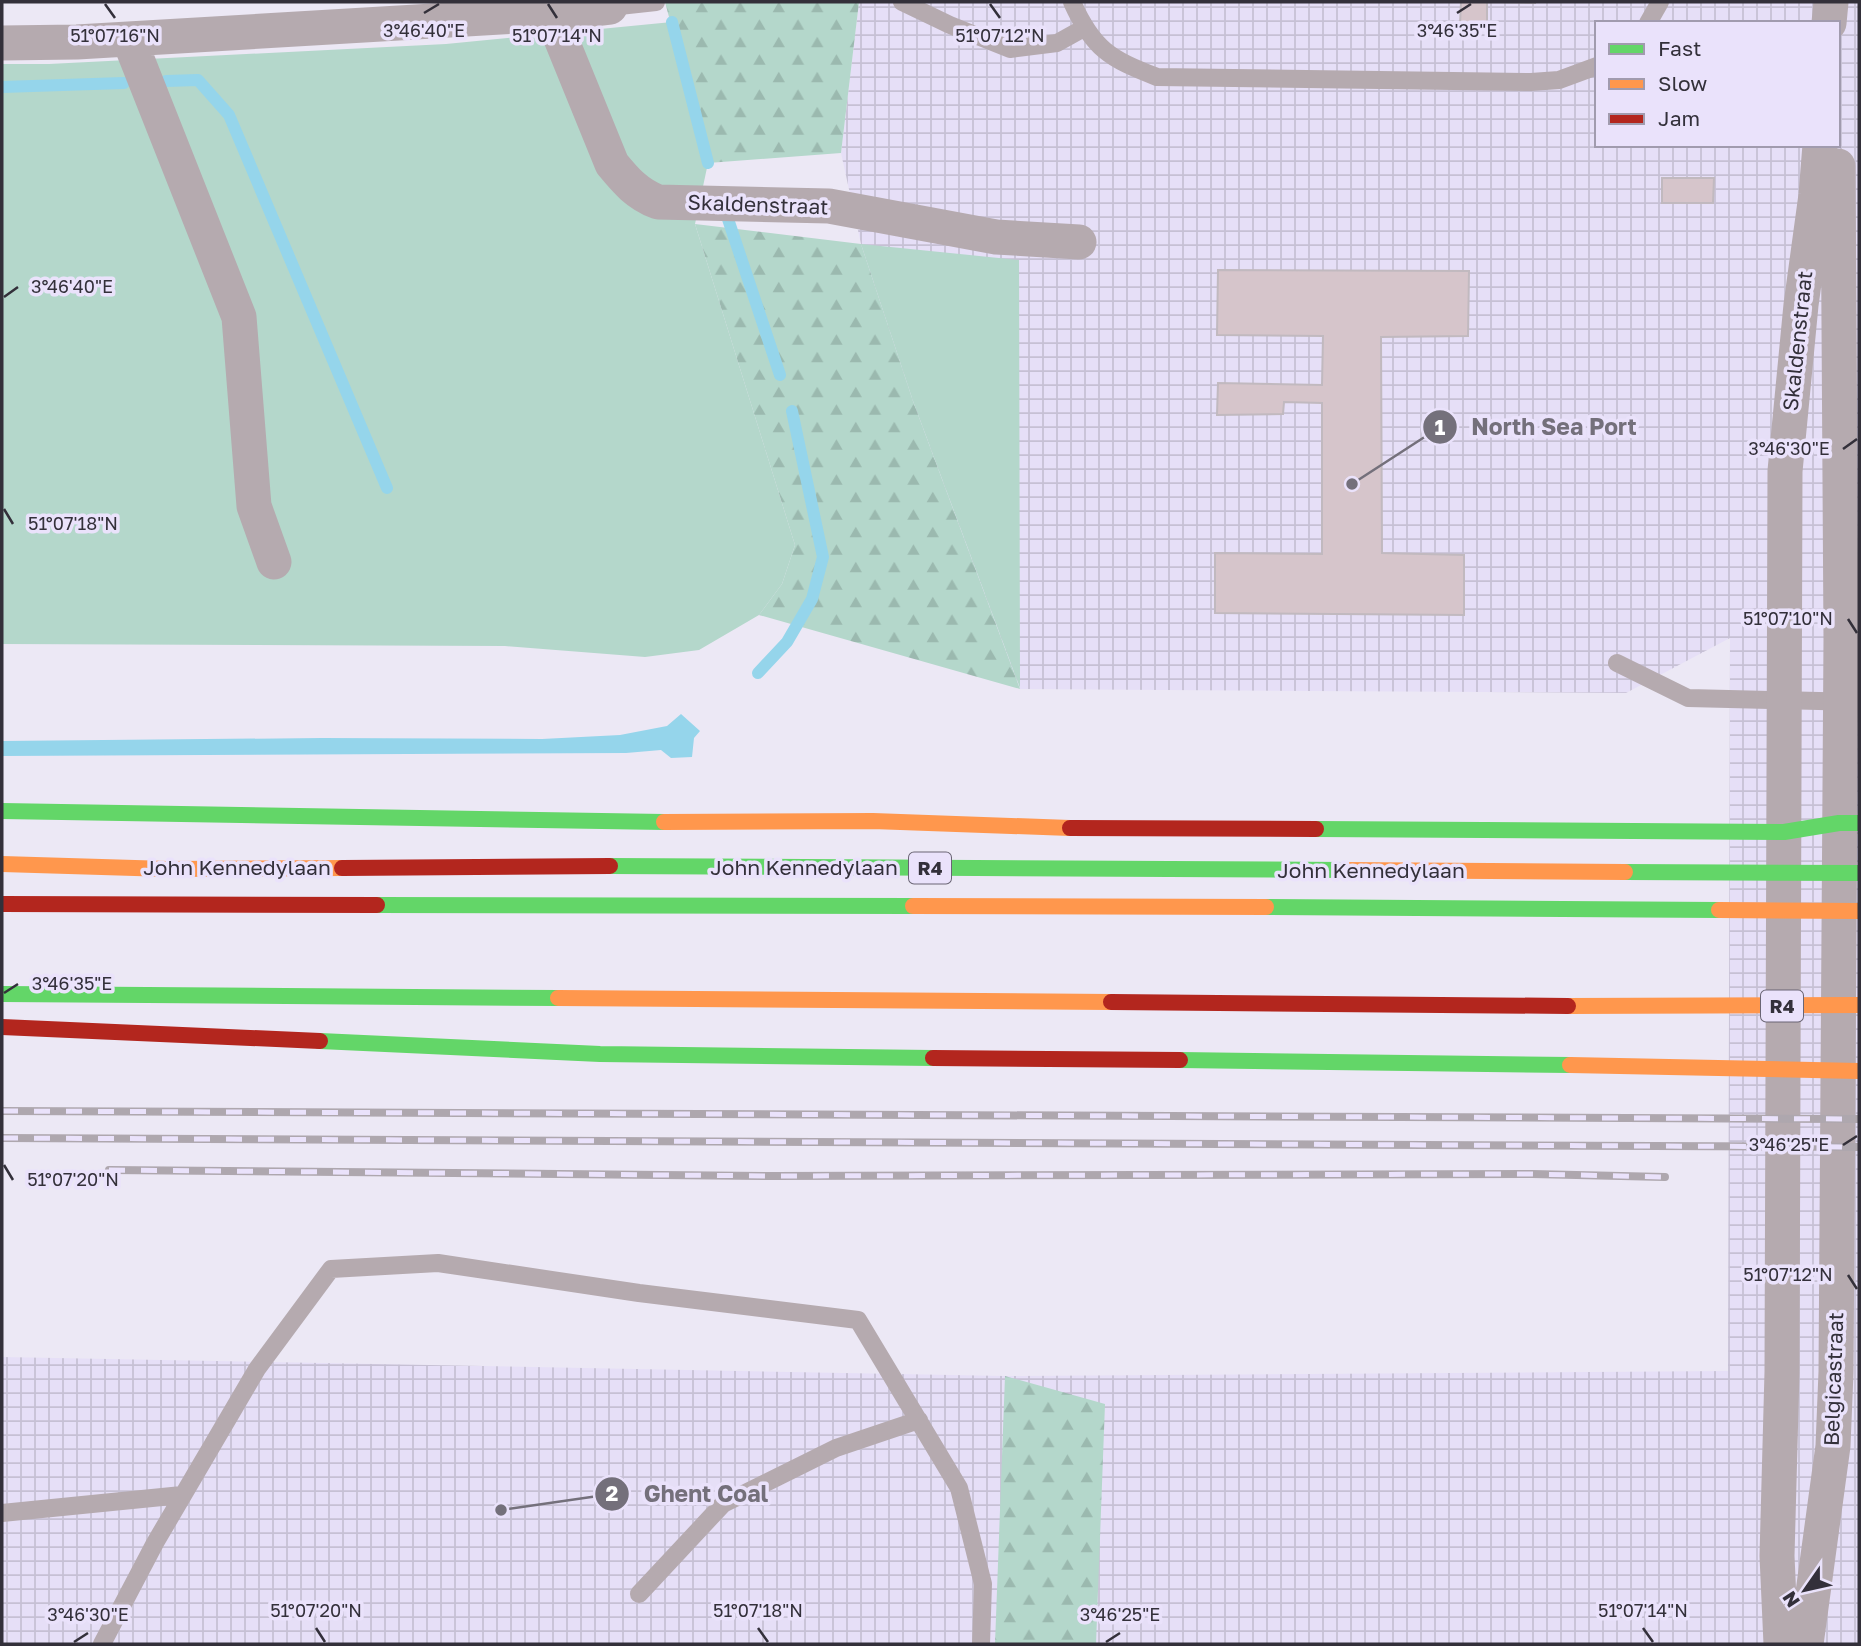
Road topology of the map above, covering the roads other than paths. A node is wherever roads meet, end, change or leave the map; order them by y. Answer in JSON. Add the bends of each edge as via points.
{"nodes":[{"id":1,"x":656,"y":2,"type":"edge"},
{"id":2,"x":902,"y":2,"type":"edge"},
{"id":3,"x":1072,"y":2,"type":"edge"},
{"id":4,"x":1660,"y":2,"type":"edge"},
{"id":5,"x":1833,"y":2,"type":"edge"},
{"id":6,"x":610,"y":8,"type":"joint"},
{"id":7,"x":551,"y":13,"type":"junction"},
{"id":8,"x":1649,"y":21,"type":"edge"},
{"id":9,"x":1829,"y":21,"type":"edge"},
{"id":10,"x":1836,"y":21,"type":"edge"},
{"id":11,"x":1084,"y":28,"type":"junction"},
{"id":12,"x":130,"y":38,"type":"junction"},
{"id":13,"x":2,"y":43,"type":"edge"},
{"id":14,"x":1595,"y":67,"type":"edge"},
{"id":15,"x":1820,"y":147,"type":"edge"},
{"id":16,"x":1838,"y":147,"type":"edge"},
{"id":17,"x":1079,"y":242,"type":"dead end"},
{"id":18,"x":274,"y":562,"type":"dead end"},
{"id":19,"x":1616,"y":663,"type":"dead end"},
{"id":20,"x":1859,"y":702,"type":"edge"},
{"id":21,"x":2,"y":811,"type":"edge"},
{"id":22,"x":594,"y":822,"type":"junction"},
{"id":23,"x":1849,"y":823,"type":"edge"},
{"id":24,"x":1784,"y":832,"type":"junction"},
{"id":25,"x":491,"y":835,"type":"dead end"},
{"id":26,"x":264,"y":852,"type":"dead end"},
{"id":27,"x":2,"y":864,"type":"edge"},
{"id":28,"x":168,"y":869,"type":"junction"},
{"id":29,"x":1859,"y":873,"type":"edge"},
{"id":30,"x":2,"y":904,"type":"edge"},
{"id":31,"x":1859,"y":911,"type":"edge"},
{"id":32,"x":2,"y":994,"type":"edge"},
{"id":33,"x":1859,"y":1005,"type":"edge"},
{"id":34,"x":2,"y":1027,"type":"edge"},
{"id":35,"x":1784,"y":1069,"type":"junction"},
{"id":36,"x":1848,"y":1071,"type":"edge"},
{"id":37,"x":919,"y":1420,"type":"junction"},
{"id":38,"x":182,"y":1495,"type":"junction"},
{"id":39,"x":2,"y":1513,"type":"edge"},
{"id":40,"x":639,"y":1594,"type":"dead end"},
{"id":41,"x":102,"y":1644,"type":"edge"},
{"id":42,"x":981,"y":1644,"type":"edge"},
{"id":43,"x":1782,"y":1644,"type":"edge"},
{"id":44,"x":1806,"y":1644,"type":"edge"}],
"edges":[{"from":1,"to":6,"type":"lane"},
{"from":2,"to":11,"type":"lane","via":[[1010,49],[1057,43]]},
{"from":3,"to":11,"type":"lane"},
{"from":4,"to":8,"type":"lane"},
{"from":5,"to":9,"type":"street"},
{"from":5,"to":10,"type":"street"},
{"from":6,"to":7,"type":"street"},
{"from":7,"to":12,"type":"street"},
{"from":7,"to":17,"type":"street","name":"Skaldenstraat","via":[[612,164],[627,184],[644,196],[658,202],[829,206],[996,237]]},
{"from":11,"to":14,"type":"lane","via":[[1096,45],[1125,65],[1157,77],[1531,82],[1559,80]]},
{"from":12,"to":13,"type":"street"},
{"from":12,"to":18,"type":"street","via":[[239,317],[254,506]]},
{"from":15,"to":24,"type":"street","name":"Skaldenstraat","via":[[1785,471]]},
{"from":16,"to":23,"type":"street","name":"Skaldenstraat","via":[[1841,639]]},
{"from":19,"to":20,"type":"lane","via":[[1688,698]]},
{"from":21,"to":22,"type":"highway"},
{"from":22,"to":24,"type":"highway"},
{"from":22,"to":25,"type":"highway"},
{"from":23,"to":24,"type":"highway"},
{"from":23,"to":36,"type":"street","name":"Belgicastraat"},
{"from":24,"to":35,"type":"street","name":"Skaldenstraat"},
{"from":26,"to":28,"type":"highway"},
{"from":27,"to":28,"type":"highway","name":"John Kennedylaan","number":"R4"},
{"from":28,"to":29,"type":"highway","name":"John Kennedylaan","number":"R4","via":[[607,866]]},
{"from":30,"to":31,"type":"highway","name":"John Kennedylaan","number":"R4"},
{"from":32,"to":33,"type":"highway","number":"R4"},
{"from":34,"to":35,"type":"highway","via":[[600,1055]]},
{"from":35,"to":36,"type":"highway"},
{"from":35,"to":43,"type":"street","via":[[1777,1556]]},
{"from":36,"to":44,"type":"street","name":"Belgicastraat","via":[[1833,1446]]},
{"from":37,"to":38,"type":"lane","via":[[859,1320],[438,1263],[331,1269],[257,1369]]},
{"from":37,"to":40,"type":"lane","via":[[836,1448],[723,1504]]},
{"from":37,"to":42,"type":"lane","via":[[959,1488],[983,1584]]},
{"from":38,"to":39,"type":"lane"},
{"from":38,"to":41,"type":"lane"}]}
